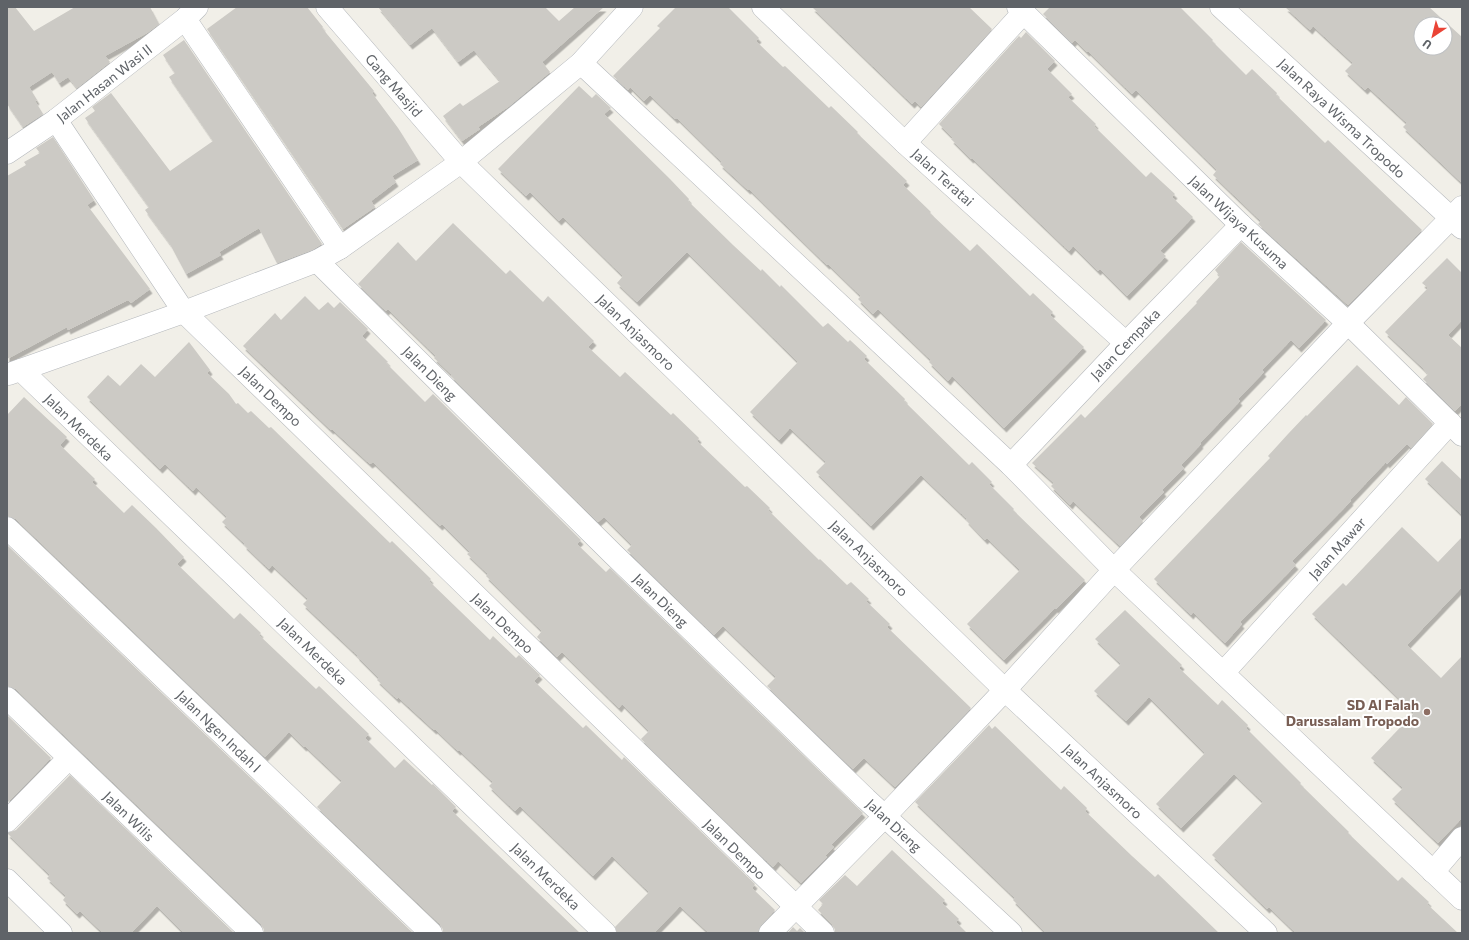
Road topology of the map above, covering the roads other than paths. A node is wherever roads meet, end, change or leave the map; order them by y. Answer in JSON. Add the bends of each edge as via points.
{"nodes":[{"id":1,"x":327,"y":7,"type":"edge"},
{"id":2,"x":632,"y":7,"type":"edge"},
{"id":3,"x":763,"y":7,"type":"edge"},
{"id":4,"x":1221,"y":7,"type":"edge"},
{"id":5,"x":1021,"y":10,"type":"edge"},
{"id":6,"x":191,"y":13,"type":"edge"},
{"id":7,"x":581,"y":63,"type":"junction"},
{"id":8,"x":56,"y":120,"type":"junction"},
{"id":9,"x":906,"y":143,"type":"junction"},
{"id":10,"x":7,"y":153,"type":"edge"},
{"id":11,"x":461,"y":162,"type":"junction"},
{"id":12,"x":477,"y":177,"type":"joint"},
{"id":13,"x":1458,"y":218,"type":"edge"},
{"id":14,"x":1241,"y":225,"type":"junction"},
{"id":15,"x":340,"y":248,"type":"junction"},
{"id":16,"x":318,"y":261,"type":"junction"},
{"id":17,"x":184,"y":312,"type":"junction"},
{"id":18,"x":1348,"y":323,"type":"junction"},
{"id":19,"x":1126,"y":343,"type":"junction"},
{"id":20,"x":14,"y":372,"type":"edge"},
{"id":21,"x":1456,"y":429,"type":"edge"},
{"id":22,"x":1011,"y":466,"type":"junction"},
{"id":23,"x":7,"y":528,"type":"edge"},
{"id":24,"x":1114,"y":570,"type":"junction"},
{"id":25,"x":1223,"y":673,"type":"junction"},
{"id":26,"x":1005,"y":690,"type":"junction"},
{"id":27,"x":7,"y":698,"type":"edge"},
{"id":28,"x":69,"y":758,"type":"junction"},
{"id":29,"x":885,"y":816,"type":"junction"},
{"id":30,"x":7,"y":821,"type":"edge"},
{"id":31,"x":1462,"y":838,"type":"edge"},
{"id":32,"x":1433,"y":872,"type":"junction"},
{"id":33,"x":7,"y":880,"type":"edge"},
{"id":34,"x":1462,"y":899,"type":"edge"},
{"id":35,"x":795,"y":907,"type":"junction"},
{"id":36,"x":61,"y":933,"type":"edge"},
{"id":37,"x":252,"y":933,"type":"edge"},
{"id":38,"x":431,"y":933,"type":"edge"},
{"id":39,"x":605,"y":933,"type":"edge"},
{"id":40,"x":770,"y":933,"type":"edge"},
{"id":41,"x":823,"y":933,"type":"edge"},
{"id":42,"x":1011,"y":933,"type":"edge"},
{"id":43,"x":1266,"y":933,"type":"edge"}],
"edges":[{"from":1,"to":11,"type":"street","name":"Gang Masjid"},
{"from":2,"to":7,"type":"street"},
{"from":3,"to":9,"type":"street","name":"Jalan Teratai"},
{"from":4,"to":13,"type":"street","name":"Jalan Raya Wisma Tropodo"},
{"from":5,"to":9,"type":"street"},
{"from":5,"to":14,"type":"street","name":"Jalan Wijaya Kusuma"},
{"from":6,"to":8,"type":"street","name":"Jalan Hasan Wasi II"},
{"from":6,"to":15,"type":"street"},
{"from":7,"to":11,"type":"street"},
{"from":7,"to":22,"type":"street"},
{"from":8,"to":10,"type":"street","name":"Jalan Hasan Wasi II"},
{"from":8,"to":17,"type":"street","name":"Jalan Dempo"},
{"from":9,"to":19,"type":"street","name":"Jalan Teratai"},
{"from":11,"to":12,"type":"street","name":"Gang Masjid"},
{"from":11,"to":15,"type":"street"},
{"from":12,"to":26,"type":"street","name":"Jalan Anjasmoro"},
{"from":13,"to":18,"type":"street"},
{"from":14,"to":18,"type":"street","name":"Jalan Wijaya Kusuma"},
{"from":14,"to":19,"type":"street","name":"Jalan Cempaka"},
{"from":15,"to":16,"type":"street"},
{"from":16,"to":17,"type":"street"},
{"from":16,"to":29,"type":"street","name":"Jalan Dieng","via":[[613,554]]},
{"from":17,"to":20,"type":"street"},
{"from":17,"to":35,"type":"street","name":"Jalan Dempo"},
{"from":18,"to":21,"type":"street","name":"Jalan Wijaya Kusuma"},
{"from":18,"to":24,"type":"street"},
{"from":19,"to":22,"type":"street","name":"Jalan Cempaka"},
{"from":20,"to":39,"type":"street","name":"Jalan Merdeka"},
{"from":21,"to":25,"type":"street","name":"Jalan Mawar"},
{"from":22,"to":24,"type":"street"},
{"from":23,"to":38,"type":"street","name":"Jalan Ngen Indah I"},
{"from":24,"to":25,"type":"street"},
{"from":24,"to":26,"type":"street"},
{"from":25,"to":32,"type":"street"},
{"from":26,"to":29,"type":"street"},
{"from":26,"to":43,"type":"street","name":"Jalan Anjasmoro"},
{"from":27,"to":28,"type":"street","name":"Jalan Wilis"},
{"from":28,"to":30,"type":"street"},
{"from":28,"to":37,"type":"street","name":"Jalan Wilis"},
{"from":29,"to":35,"type":"street"},
{"from":29,"to":42,"type":"street","name":"Jalan Dieng"},
{"from":31,"to":32,"type":"street"},
{"from":32,"to":34,"type":"street"},
{"from":33,"to":36,"type":"street"},
{"from":35,"to":40,"type":"street"},
{"from":35,"to":41,"type":"street","name":"Jalan Dempo"}]}
